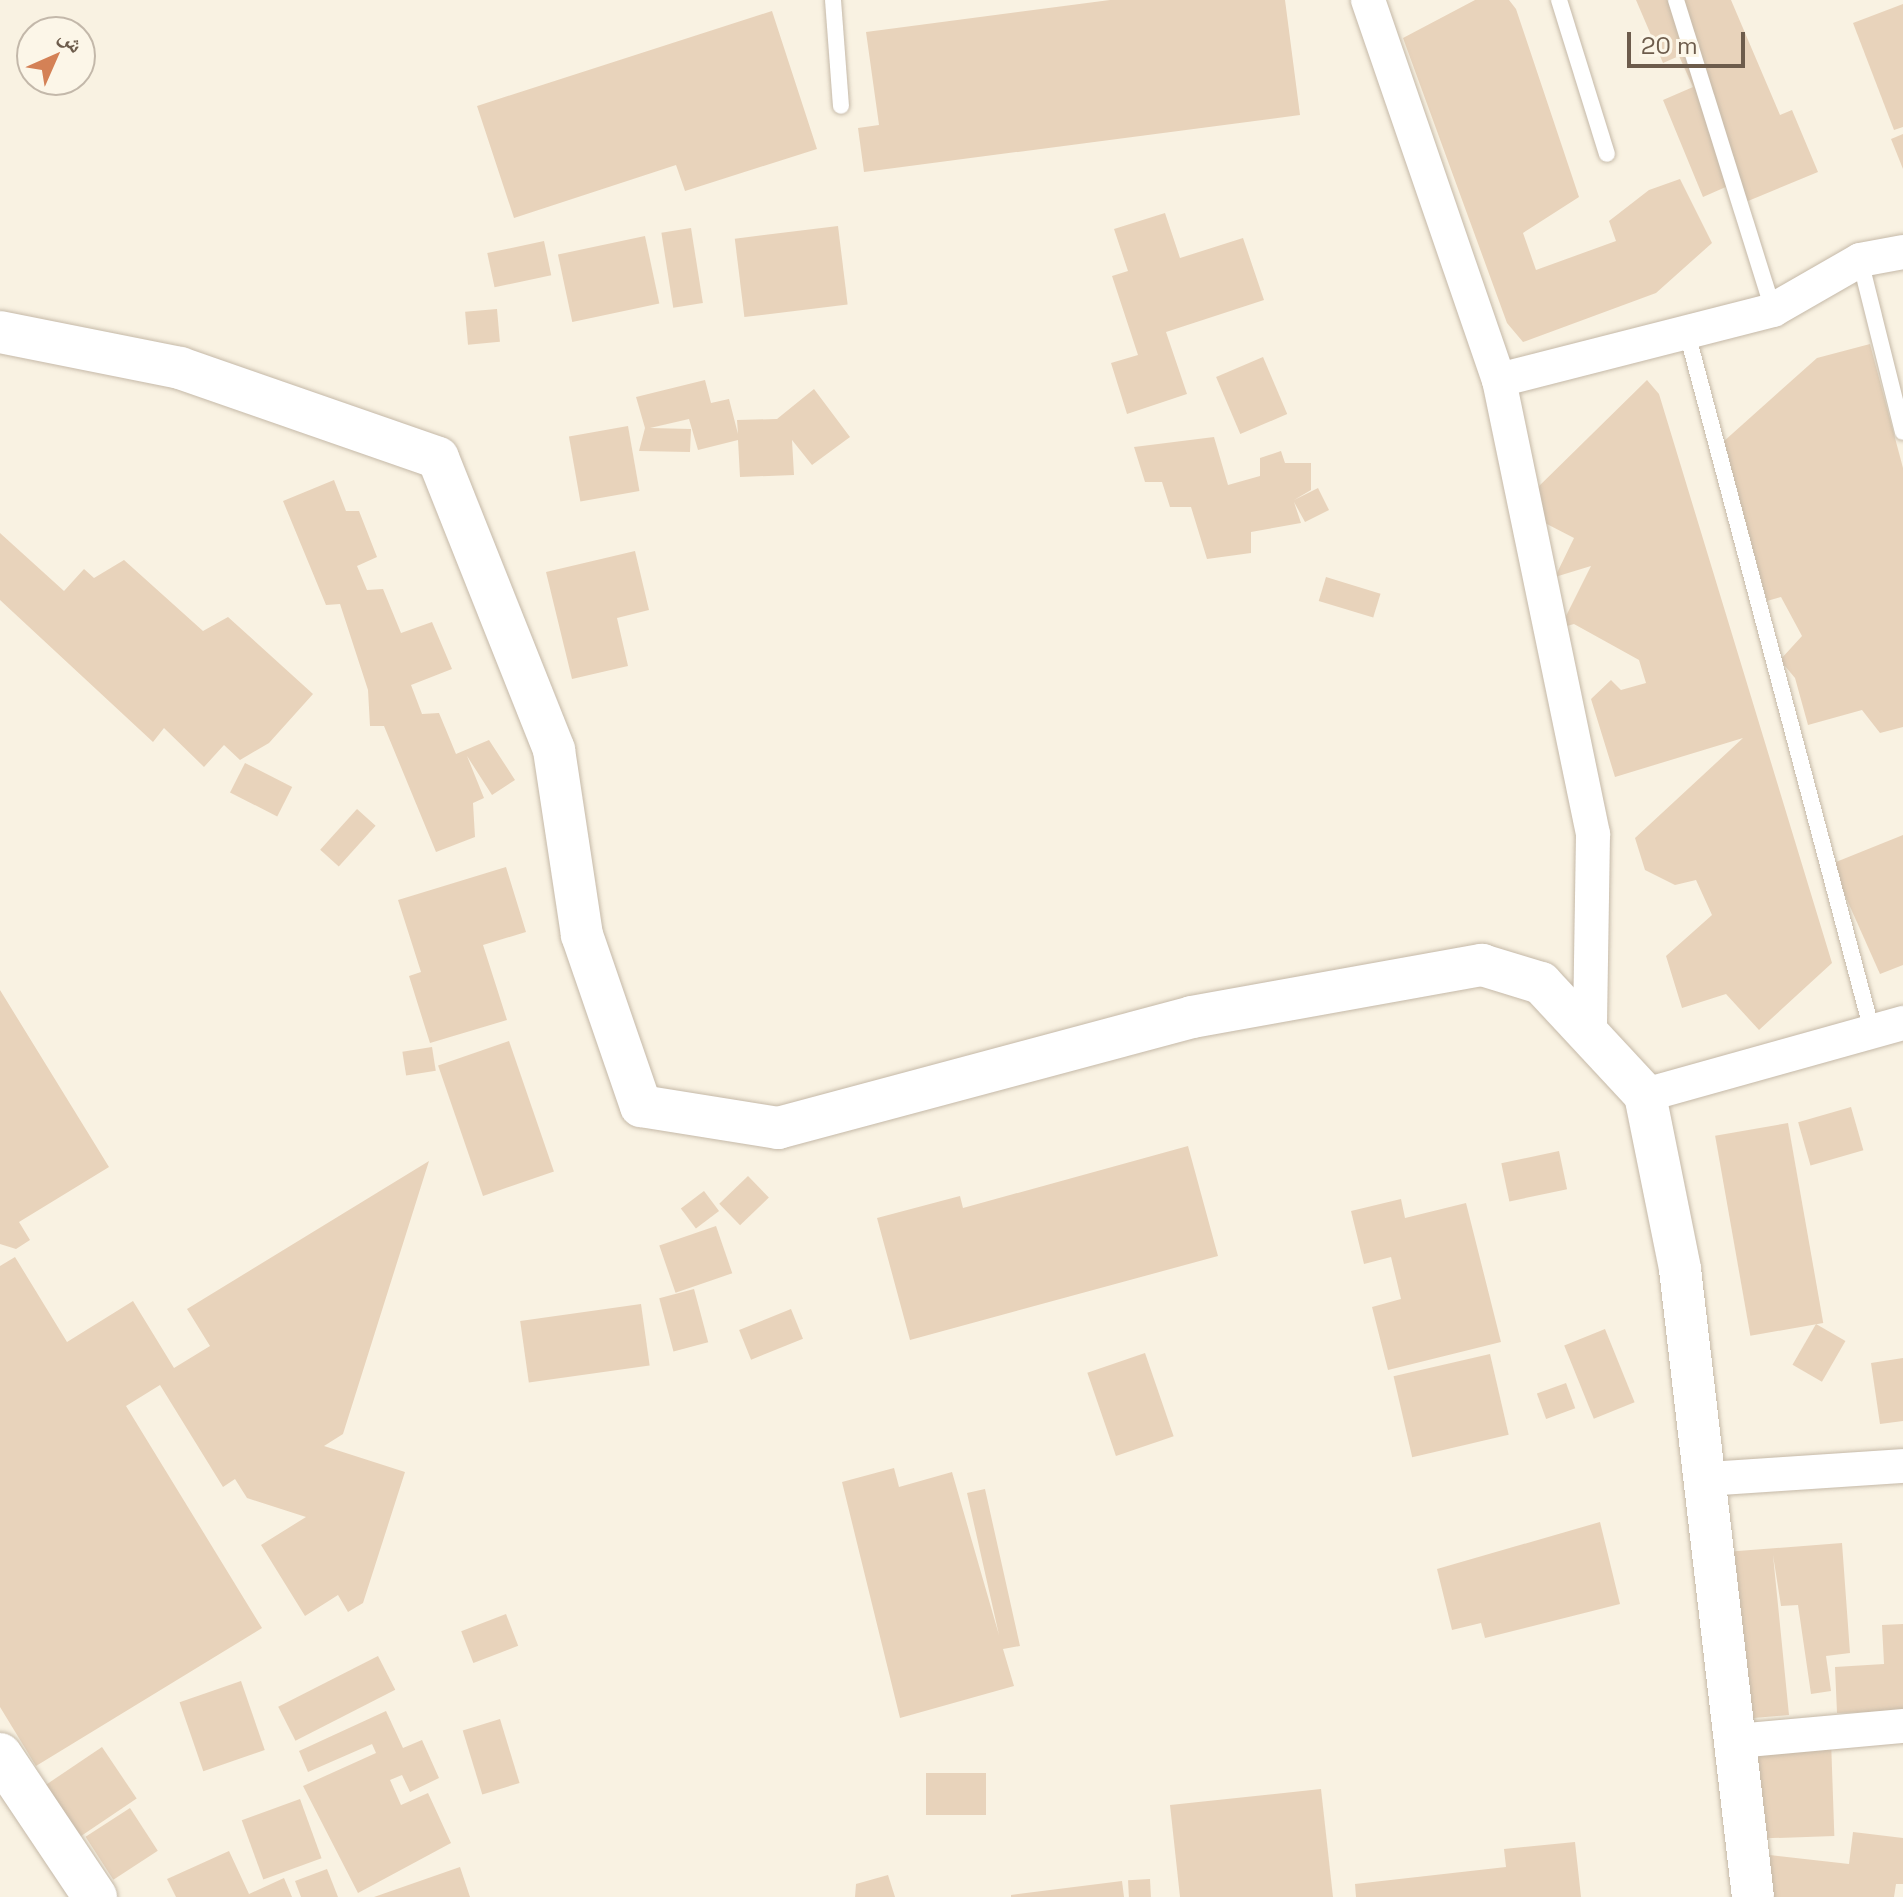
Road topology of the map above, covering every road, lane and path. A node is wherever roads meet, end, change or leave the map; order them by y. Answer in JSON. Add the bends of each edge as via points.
{"nodes":[{"id":1,"x":833,"y":0,"type":"edge"},
{"id":2,"x":1368,"y":0,"type":"edge"},
{"id":3,"x":1559,"y":0,"type":"edge"},
{"id":4,"x":1676,"y":0,"type":"edge"},
{"id":5,"x":841,"y":106,"type":"dead end"},
{"id":6,"x":1607,"y":154,"type":"dead end"},
{"id":7,"x":1903,"y":252,"type":"edge"},
{"id":8,"x":1860,"y":260,"type":"junction"},
{"id":9,"x":1773,"y":310,"type":"junction"},
{"id":10,"x":1686,"y":329,"type":"junction"},
{"id":11,"x":0,"y":332,"type":"edge"},
{"id":12,"x":1499,"y":380,"type":"junction"},
{"id":13,"x":1903,"y":432,"type":"edge"},
{"id":14,"x":1888,"y":1027,"type":"edge"},
{"id":15,"x":1590,"y":1035,"type":"junction"},
{"id":16,"x":1645,"y":1095,"type":"junction"},
{"id":17,"x":1903,"y":1466,"type":"edge"},
{"id":18,"x":1707,"y":1479,"type":"junction"},
{"id":19,"x":1903,"y":1726,"type":"edge"},
{"id":20,"x":1737,"y":1741,"type":"junction"},
{"id":21,"x":0,"y":1755,"type":"edge"},
{"id":22,"x":95,"y":1897,"type":"edge"},
{"id":23,"x":1753,"y":1897,"type":"edge"}],
"edges":[{"from":1,"to":5,"type":"lane"},
{"from":2,"to":12,"type":"street"},
{"from":3,"to":6,"type":"lane"},
{"from":4,"to":9,"type":"lane"},
{"from":7,"to":8,"type":"street"},
{"from":8,"to":9,"type":"street"},
{"from":8,"to":13,"type":"lane"},
{"from":9,"to":10,"type":"street"},
{"from":10,"to":12,"type":"street"},
{"from":10,"to":14,"type":"lane"},
{"from":11,"to":15,"type":"street","via":[[180,368],[438,458],[554,750],[582,935],[641,1106],[778,1128],[1192,1017],[1482,965],[1541,983]]},
{"from":12,"to":15,"type":"street","via":[[1593,834]]},
{"from":14,"to":16,"type":"street"},
{"from":15,"to":16,"type":"street"},
{"from":16,"to":18,"type":"street","via":[[1680,1269]]},
{"from":17,"to":18,"type":"street"},
{"from":18,"to":20,"type":"street"},
{"from":19,"to":20,"type":"street"},
{"from":20,"to":23,"type":"street"},
{"from":21,"to":22,"type":"main road"}]}
